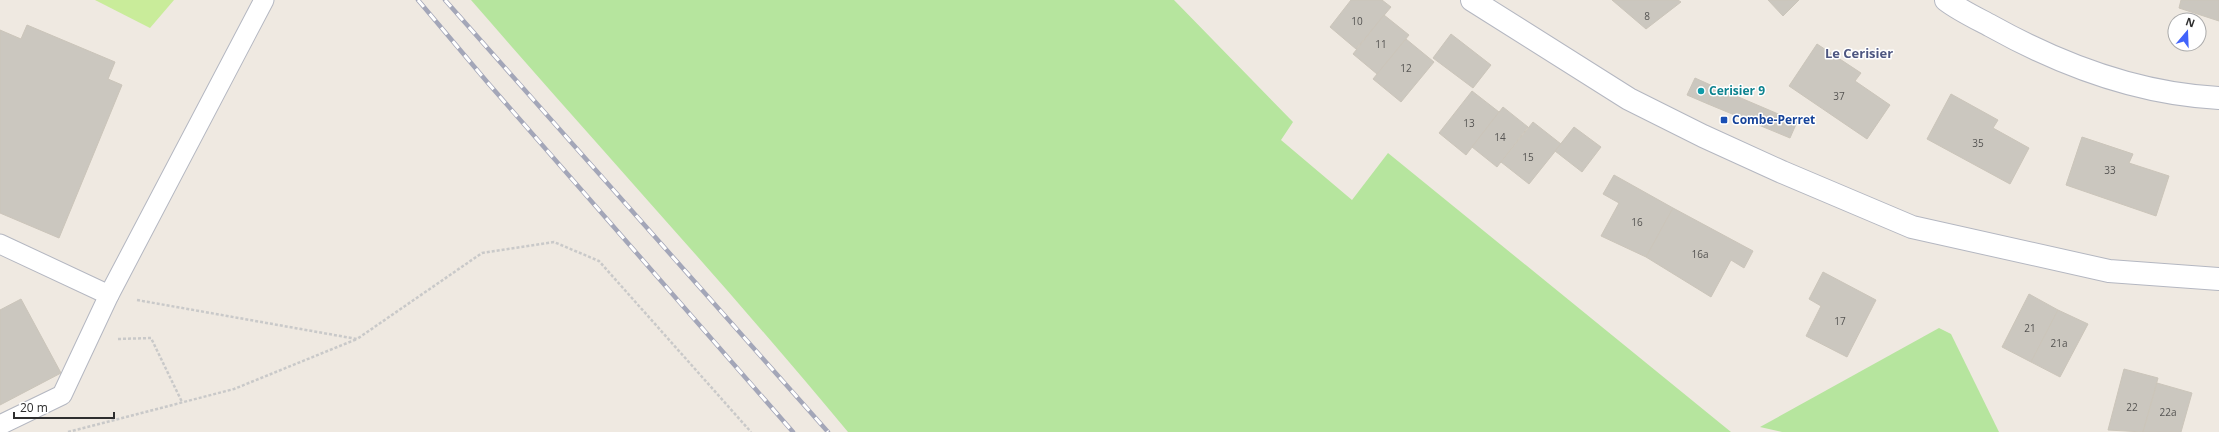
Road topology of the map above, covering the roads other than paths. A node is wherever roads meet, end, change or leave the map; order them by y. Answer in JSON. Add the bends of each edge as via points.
{"nodes":[{"id":1,"x":264,"y":0,"type":"edge"},
{"id":2,"x":1472,"y":0,"type":"edge"},
{"id":3,"x":1946,"y":0,"type":"edge"},
{"id":4,"x":2219,"y":98,"type":"edge"},
{"id":5,"x":0,"y":244,"type":"edge"},
{"id":6,"x":2219,"y":279,"type":"edge"},
{"id":7,"x":109,"y":295,"type":"junction"},
{"id":8,"x":0,"y":425,"type":"edge"}],
"edges":[{"from":1,"to":7,"type":"lane"},
{"from":2,"to":6,"type":"street","via":[[1584,73],[1636,103],[1782,172],[1912,227],[2110,271]]},
{"from":3,"to":4,"type":"street","via":[[2010,37],[2061,61],[2140,88]]},
{"from":5,"to":7,"type":"lane"},
{"from":7,"to":8,"type":"lane","via":[[62,395]]}]}
